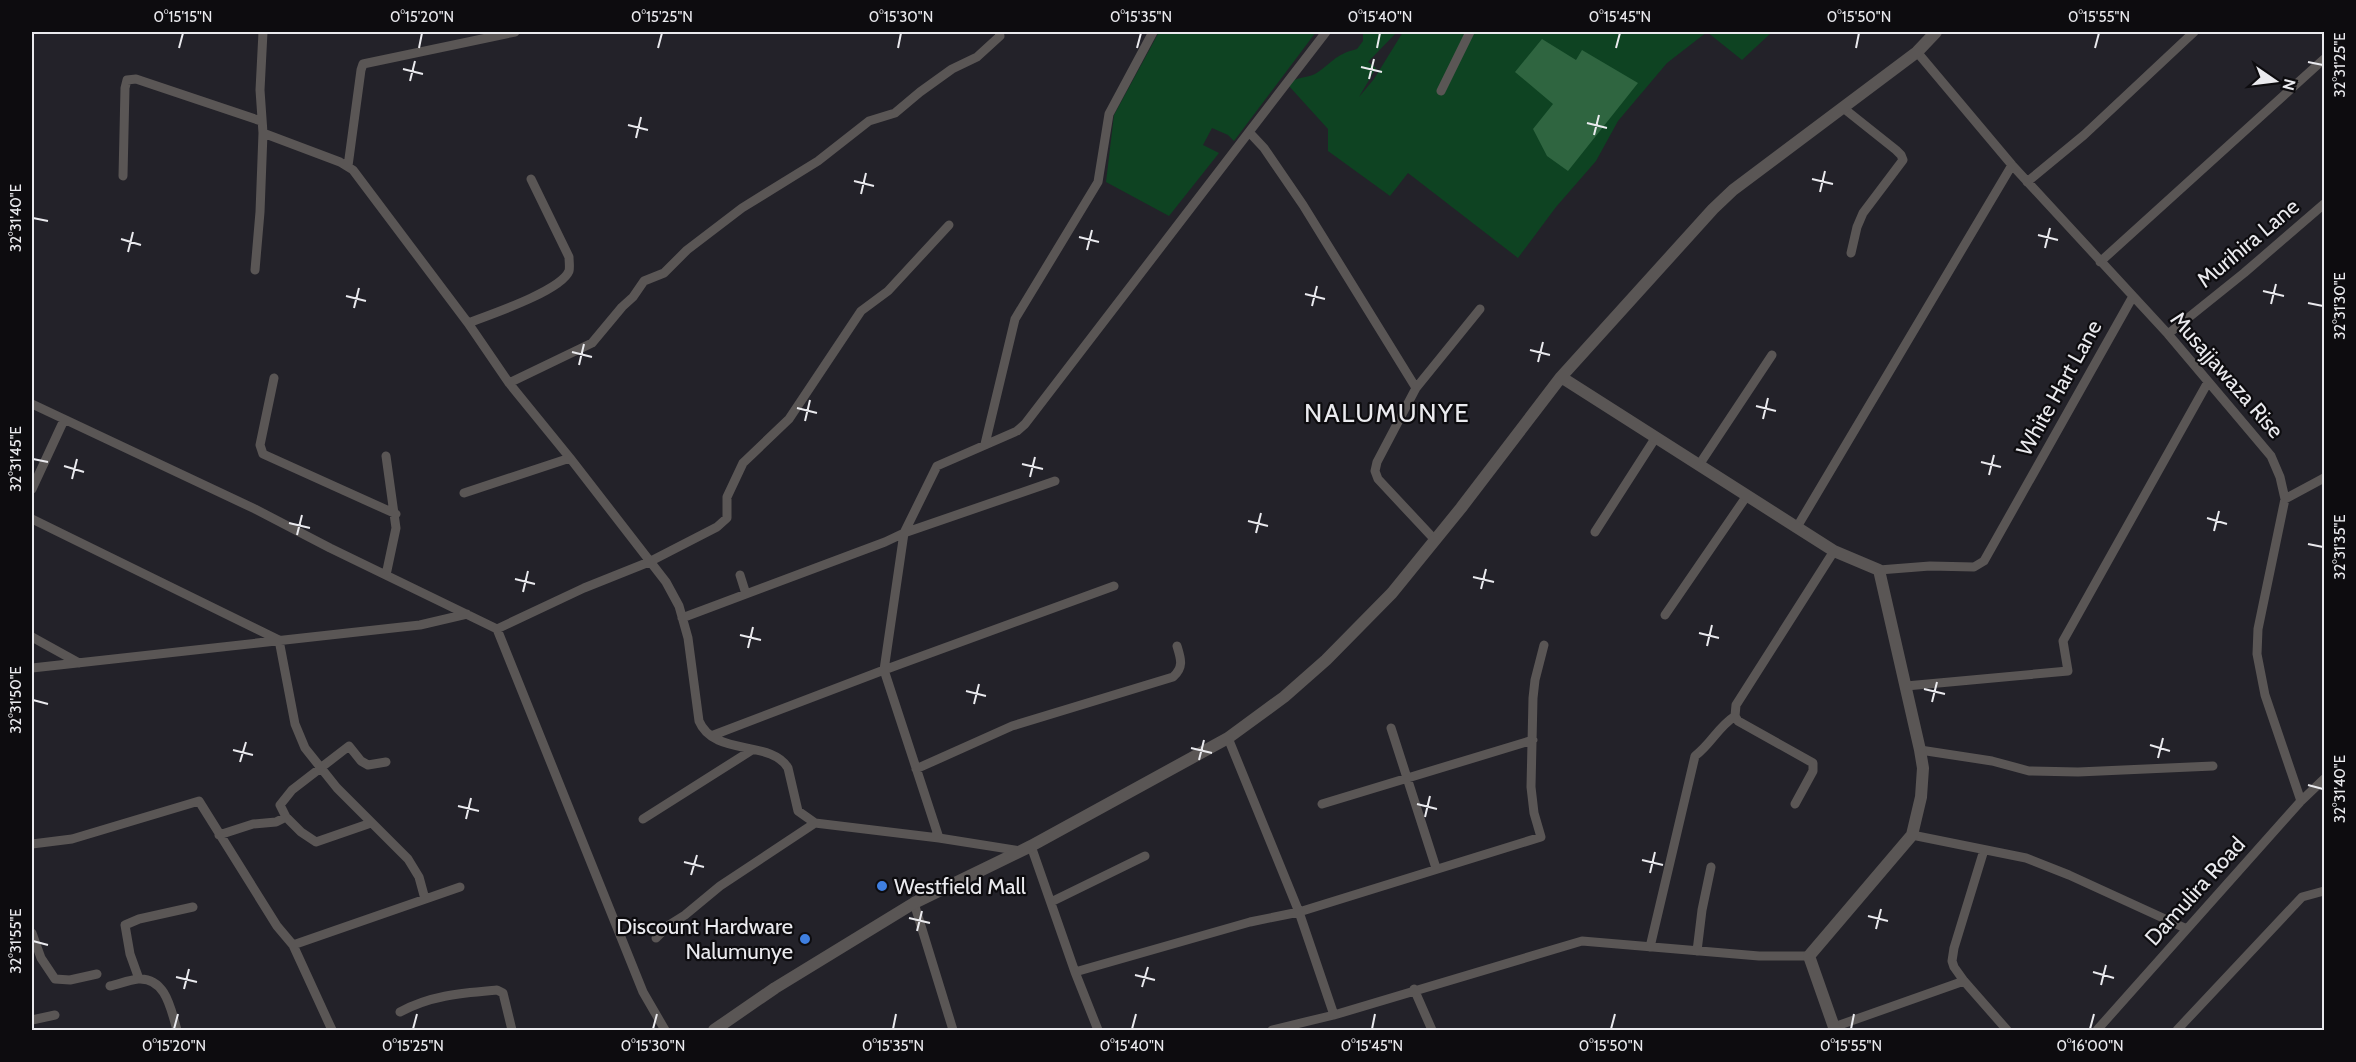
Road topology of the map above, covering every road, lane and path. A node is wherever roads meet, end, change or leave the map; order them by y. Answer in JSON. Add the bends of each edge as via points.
{"nodes":[{"id":1,"x":262,"y":32,"type":"edge"},
{"id":2,"x":515,"y":32,"type":"edge"},
{"id":3,"x":999,"y":32,"type":"edge"},
{"id":4,"x":1153,"y":32,"type":"edge"},
{"id":5,"x":1326,"y":32,"type":"edge"},
{"id":6,"x":1470,"y":32,"type":"edge"},
{"id":7,"x":1936,"y":32,"type":"edge"},
{"id":8,"x":2194,"y":32,"type":"edge"},
{"id":9,"x":1917,"y":52,"type":"junction"},
{"id":10,"x":2325,"y":59,"type":"edge"},
{"id":11,"x":1441,"y":91,"type":"dead end"},
{"id":12,"x":1842,"y":107,"type":"junction"},
{"id":13,"x":261,"y":122,"type":"junction"},
{"id":14,"x":1249,"y":132,"type":"junction"},
{"id":15,"x":263,"y":133,"type":"junction"},
{"id":16,"x":2012,"y":165,"type":"junction"},
{"id":17,"x":348,"y":166,"type":"junction"},
{"id":18,"x":123,"y":176,"type":"dead end"},
{"id":19,"x":531,"y":179,"type":"dead end"},
{"id":20,"x":2027,"y":182,"type":"junction"},
{"id":21,"x":2325,"y":204,"type":"edge"},
{"id":22,"x":949,"y":225,"type":"dead end"},
{"id":23,"x":1851,"y":253,"type":"dead end"},
{"id":24,"x":2100,"y":262,"type":"junction"},
{"id":25,"x":255,"y":270,"type":"dead end"},
{"id":26,"x":2132,"y":298,"type":"junction"},
{"id":27,"x":1480,"y":309,"type":"dead end"},
{"id":28,"x":468,"y":323,"type":"junction"},
{"id":29,"x":2168,"y":334,"type":"junction"},
{"id":30,"x":1772,"y":355,"type":"dead end"},
{"id":31,"x":1561,"y":377,"type":"junction"},
{"id":32,"x":274,"y":378,"type":"dead end"},
{"id":33,"x":2208,"y":382,"type":"junction"},
{"id":34,"x":508,"y":383,"type":"junction"},
{"id":35,"x":1416,"y":388,"type":"junction"},
{"id":36,"x":32,"y":404,"type":"edge"},
{"id":37,"x":64,"y":420,"type":"junction"},
{"id":38,"x":1656,"y":437,"type":"junction"},
{"id":39,"x":985,"y":444,"type":"junction"},
{"id":40,"x":386,"y":456,"type":"dead end"},
{"id":41,"x":570,"y":458,"type":"junction"},
{"id":42,"x":1699,"y":465,"type":"junction"},
{"id":43,"x":2325,"y":478,"type":"edge"},
{"id":44,"x":1055,"y":481,"type":"dead end"},
{"id":45,"x":32,"y":489,"type":"edge"},
{"id":46,"x":464,"y":493,"type":"dead end"},
{"id":47,"x":1746,"y":497,"type":"junction"},
{"id":48,"x":2285,"y":499,"type":"junction"},
{"id":49,"x":396,"y":514,"type":"junction"},
{"id":50,"x":32,"y":519,"type":"edge"},
{"id":51,"x":1797,"y":527,"type":"junction"},
{"id":52,"x":904,"y":532,"type":"junction"},
{"id":53,"x":1595,"y":532,"type":"dead end"},
{"id":54,"x":1435,"y":540,"type":"junction"},
{"id":55,"x":1834,"y":551,"type":"junction"},
{"id":56,"x":650,"y":562,"type":"junction"},
{"id":57,"x":1879,"y":570,"type":"junction"},
{"id":58,"x":740,"y":574,"type":"dead end"},
{"id":59,"x":386,"y":575,"type":"junction"},
{"id":60,"x":1114,"y":586,"type":"dead end"},
{"id":61,"x":746,"y":594,"type":"junction"},
{"id":62,"x":467,"y":614,"type":"junction"},
{"id":63,"x":1665,"y":615,"type":"dead end"},
{"id":64,"x":682,"y":618,"type":"junction"},
{"id":65,"x":497,"y":629,"type":"junction"},
{"id":66,"x":32,"y":637,"type":"edge"},
{"id":67,"x":279,"y":640,"type":"junction"},
{"id":68,"x":1545,"y":645,"type":"dead end"},
{"id":69,"x":1177,"y":646,"type":"dead end"},
{"id":70,"x":79,"y":663,"type":"junction"},
{"id":71,"x":32,"y":668,"type":"edge"},
{"id":72,"x":884,"y":670,"type":"junction"},
{"id":73,"x":1906,"y":686,"type":"junction"},
{"id":74,"x":1735,"y":716,"type":"junction"},
{"id":75,"x":1391,"y":728,"type":"dead end"},
{"id":76,"x":711,"y":736,"type":"junction"},
{"id":77,"x":1228,"y":738,"type":"junction"},
{"id":78,"x":1533,"y":740,"type":"junction"},
{"id":79,"x":752,"y":750,"type":"junction"},
{"id":80,"x":1920,"y":750,"type":"junction"},
{"id":81,"x":386,"y":762,"type":"dead end"},
{"id":82,"x":2213,"y":766,"type":"dead end"},
{"id":83,"x":320,"y":767,"type":"junction"},
{"id":84,"x":916,"y":769,"type":"junction"},
{"id":85,"x":1408,"y":776,"type":"junction"},
{"id":86,"x":2325,"y":779,"type":"edge"},
{"id":87,"x":2301,"y":801,"type":"junction"},
{"id":88,"x":1322,"y":804,"type":"dead end"},
{"id":89,"x":1795,"y":804,"type":"dead end"},
{"id":90,"x":286,"y":817,"type":"junction"},
{"id":91,"x":643,"y":819,"type":"dead end"},
{"id":92,"x":371,"y":823,"type":"junction"},
{"id":93,"x":815,"y":823,"type":"junction"},
{"id":94,"x":220,"y":834,"type":"junction"},
{"id":95,"x":1912,"y":835,"type":"junction"},
{"id":96,"x":939,"y":838,"type":"junction"},
{"id":97,"x":32,"y":844,"type":"edge"},
{"id":98,"x":1026,"y":848,"type":"junction"},
{"id":99,"x":1984,"y":850,"type":"junction"},
{"id":100,"x":1145,"y":856,"type":"dead end"},
{"id":101,"x":1712,"y":867,"type":"dead end"},
{"id":102,"x":1436,"y":868,"type":"junction"},
{"id":103,"x":460,"y":887,"type":"dead end"},
{"id":104,"x":2325,"y":891,"type":"edge"},
{"id":105,"x":425,"y":899,"type":"junction"},
{"id":106,"x":1051,"y":902,"type":"junction"},
{"id":107,"x":914,"y":903,"type":"junction"},
{"id":108,"x":193,"y":908,"type":"dead end"},
{"id":109,"x":1299,"y":912,"type":"junction"},
{"id":110,"x":2187,"y":929,"type":"junction"},
{"id":111,"x":32,"y":933,"type":"edge"},
{"id":112,"x":656,"y":938,"type":"dead end"},
{"id":113,"x":293,"y":945,"type":"junction"},
{"id":114,"x":1650,"y":947,"type":"junction"},
{"id":115,"x":1697,"y":951,"type":"junction"},
{"id":116,"x":1809,"y":956,"type":"junction"},
{"id":117,"x":1075,"y":972,"type":"junction"},
{"id":118,"x":97,"y":974,"type":"dead end"},
{"id":119,"x":139,"y":979,"type":"junction"},
{"id":120,"x":1964,"y":981,"type":"junction"},
{"id":121,"x":110,"y":986,"type":"dead end"},
{"id":122,"x":1414,"y":989,"type":"junction"},
{"id":123,"x":400,"y":1012,"type":"dead end"},
{"id":124,"x":1334,"y":1014,"type":"junction"},
{"id":125,"x":55,"y":1015,"type":"dead end"},
{"id":126,"x":32,"y":1020,"type":"edge"},
{"id":127,"x":1834,"y":1029,"type":"edge"},
{"id":128,"x":177,"y":1030,"type":"edge"},
{"id":129,"x":332,"y":1030,"type":"edge"},
{"id":130,"x":512,"y":1030,"type":"edge"},
{"id":131,"x":664,"y":1030,"type":"edge"},
{"id":132,"x":714,"y":1030,"type":"edge"},
{"id":133,"x":951,"y":1030,"type":"edge"},
{"id":134,"x":1098,"y":1030,"type":"edge"},
{"id":135,"x":1272,"y":1030,"type":"edge"},
{"id":136,"x":1432,"y":1030,"type":"edge"},
{"id":137,"x":2007,"y":1030,"type":"edge"},
{"id":138,"x":2097,"y":1030,"type":"edge"},
{"id":139,"x":2177,"y":1030,"type":"edge"}],
"edges":[{"from":1,"to":13,"type":"street"},
{"from":2,"to":17,"type":"street","via":[[363,64]]},
{"from":3,"to":34,"type":"street","via":[[1000,36],[977,57],[952,69],[895,113],[869,121],[818,161],[742,208],[664,273],[644,281],[592,343]]},
{"from":4,"to":39,"type":"street","via":[[1109,114],[1098,182],[1016,319]]},
{"from":5,"to":14,"type":"street"},
{"from":6,"to":11,"type":"street"},
{"from":7,"to":9,"type":"street"},
{"from":8,"to":20,"type":"street","via":[[2084,135]]},
{"from":9,"to":12,"type":"street"},
{"from":9,"to":16,"type":"street","name":"Musajjawaza Rise"},
{"from":10,"to":24,"type":"street"},
{"from":12,"to":23,"type":"street","via":[[1903,160],[1863,213]]},
{"from":12,"to":31,"type":"street","via":[[1732,190]]},
{"from":13,"to":15,"type":"street"},
{"from":13,"to":18,"type":"street","via":[[136,79],[127,80]]},
{"from":14,"to":35,"type":"street","via":[[1304,205]]},
{"from":14,"to":39,"type":"street","via":[[1025,424]]},
{"from":15,"to":17,"type":"street"},
{"from":15,"to":25,"type":"street"},
{"from":16,"to":20,"type":"street","name":"Musajjawaza Rise"},
{"from":16,"to":51,"type":"street"},
{"from":17,"to":28,"type":"street"},
{"from":19,"to":28,"type":"street","via":[[569,256],[570,269],[553,286]]},
{"from":20,"to":24,"type":"street","name":"Musajjawaza Rise"},
{"from":21,"to":29,"type":"street","name":"Murihira Lane"},
{"from":22,"to":56,"type":"street","via":[[888,291],[861,311],[789,419],[743,463],[727,497],[727,518]]},
{"from":24,"to":26,"type":"street","name":"Musajjawaza Rise"},
{"from":26,"to":29,"type":"street","name":"Musajjawaza Rise"},
{"from":26,"to":57,"type":"street","name":"White Hart Lane","via":[[1984,561],[1974,567]]},
{"from":27,"to":35,"type":"street"},
{"from":28,"to":34,"type":"street"},
{"from":29,"to":33,"type":"street","name":"Musajjawaza Rise"},
{"from":30,"to":42,"type":"street"},
{"from":31,"to":38,"type":"street"},
{"from":31,"to":54,"type":"street"},
{"from":32,"to":49,"type":"street","via":[[260,445],[263,454]]},
{"from":33,"to":48,"type":"street","name":"Musajjawaza Rise","via":[[2271,456]]},
{"from":33,"to":73,"type":"street","via":[[2063,641],[2068,671]]},
{"from":34,"to":41,"type":"street"},
{"from":35,"to":54,"type":"street","via":[[1375,471]]},
{"from":36,"to":37,"type":"street"},
{"from":37,"to":45,"type":"street"},
{"from":37,"to":59,"type":"street"},
{"from":38,"to":42,"type":"street"},
{"from":38,"to":53,"type":"street"},
{"from":39,"to":52,"type":"street","via":[[937,466]]},
{"from":40,"to":49,"type":"street"},
{"from":41,"to":46,"type":"street"},
{"from":41,"to":56,"type":"street"},
{"from":42,"to":47,"type":"street"},
{"from":43,"to":48,"type":"street"},
{"from":44,"to":52,"type":"street"},
{"from":47,"to":51,"type":"street"},
{"from":47,"to":63,"type":"street"},
{"from":48,"to":87,"type":"street","name":"Musajjawaza Rise","via":[[2258,629],[2257,654],[2265,695]]},
{"from":49,"to":59,"type":"street","via":[[396,534]]},
{"from":50,"to":67,"type":"street"},
{"from":51,"to":55,"type":"street"},
{"from":52,"to":61,"type":"street"},
{"from":52,"to":72,"type":"street"},
{"from":54,"to":77,"type":"street","via":[[1392,592],[1326,660]]},
{"from":55,"to":57,"type":"street"},
{"from":55,"to":74,"type":"street","via":[[1736,705]]},
{"from":56,"to":64,"type":"street","via":[[674,595]]},
{"from":56,"to":65,"type":"street"},
{"from":57,"to":73,"type":"street"},
{"from":58,"to":61,"type":"street"},
{"from":59,"to":62,"type":"street"},
{"from":60,"to":72,"type":"street"},
{"from":61,"to":64,"type":"street"},
{"from":62,"to":65,"type":"street"},
{"from":62,"to":67,"type":"street","via":[[420,625]]},
{"from":64,"to":76,"type":"street","via":[[699,721]]},
{"from":65,"to":131,"type":"street","via":[[643,992]]},
{"from":66,"to":70,"type":"street"},
{"from":67,"to":70,"type":"street"},
{"from":67,"to":83,"type":"street","via":[[295,724],[305,748]]},
{"from":68,"to":78,"type":"street","via":[[1535,680]]},
{"from":69,"to":84,"type":"street","via":[[1182,662],[1173,677],[1012,726]]},
{"from":70,"to":71,"type":"street"},
{"from":72,"to":76,"type":"street"},
{"from":72,"to":84,"type":"street"},
{"from":73,"to":80,"type":"street"},
{"from":74,"to":89,"type":"street","via":[[1813,763],[1813,771]]},
{"from":74,"to":114,"type":"street","via":[[1720,726],[1707,747],[1695,756]]},
{"from":75,"to":85,"type":"street"},
{"from":76,"to":79,"type":"street"},
{"from":77,"to":98,"type":"street"},
{"from":77,"to":109,"type":"street"},
{"from":78,"to":85,"type":"street"},
{"from":78,"to":102,"type":"street","via":[[1532,798],[1541,837]]},
{"from":79,"to":91,"type":"street"},
{"from":79,"to":93,"type":"street","via":[[784,762],[798,811]]},
{"from":80,"to":82,"type":"street","via":[[2029,771]]},
{"from":80,"to":95,"type":"street","via":[[1921,797]]},
{"from":81,"to":83,"type":"street","via":[[368,765],[348,746]]},
{"from":83,"to":90,"type":"street","via":[[292,790],[280,806]]},
{"from":83,"to":92,"type":"street"},
{"from":84,"to":96,"type":"street"},
{"from":85,"to":88,"type":"street"},
{"from":85,"to":102,"type":"street"},
{"from":86,"to":87,"type":"street","name":"Damulira Road"},
{"from":87,"to":110,"type":"street","name":"Damulira Road"},
{"from":90,"to":92,"type":"street","via":[[316,842]]},
{"from":90,"to":94,"type":"street"},
{"from":92,"to":105,"type":"street","via":[[408,859],[419,877]]},
{"from":93,"to":96,"type":"street"},
{"from":93,"to":112,"type":"street","via":[[720,886]]},
{"from":94,"to":97,"type":"street","via":[[199,801],[72,838]]},
{"from":94,"to":113,"type":"street"},
{"from":95,"to":99,"type":"street"},
{"from":95,"to":116,"type":"street"},
{"from":96,"to":98,"type":"street"},
{"from":98,"to":106,"type":"street"},
{"from":98,"to":107,"type":"street"},
{"from":99,"to":110,"type":"street","via":[[2026,858]]},
{"from":99,"to":120,"type":"street","via":[[1952,956]]},
{"from":100,"to":106,"type":"street"},
{"from":101,"to":115,"type":"street"},
{"from":102,"to":109,"type":"street"},
{"from":103,"to":105,"type":"street"},
{"from":104,"to":139,"type":"street","via":[[2302,897]]},
{"from":105,"to":113,"type":"street"},
{"from":106,"to":117,"type":"street"},
{"from":107,"to":132,"type":"street"},
{"from":107,"to":133,"type":"street"},
{"from":108,"to":119,"type":"street","via":[[126,925]]},
{"from":109,"to":117,"type":"street","via":[[1250,922]]},
{"from":109,"to":124,"type":"street"},
{"from":110,"to":138,"type":"street","name":"Damulira Road"},
{"from":111,"to":118,"type":"street","via":[[41,958],[55,979]]},
{"from":113,"to":129,"type":"street"},
{"from":114,"to":115,"type":"street"},
{"from":114,"to":122,"type":"street","via":[[1582,941]]},
{"from":115,"to":116,"type":"street"},
{"from":116,"to":127,"type":"street"},
{"from":117,"to":134,"type":"street"},
{"from":119,"to":121,"type":"street"},
{"from":119,"to":128,"type":"street","via":[[156,984],[167,996]]},
{"from":120,"to":127,"type":"street"},
{"from":120,"to":137,"type":"street"},
{"from":122,"to":124,"type":"street"},
{"from":122,"to":136,"type":"street"},
{"from":123,"to":130,"type":"street","via":[[418,1002],[447,995],[497,990],[503,993]]},
{"from":124,"to":135,"type":"street"},
{"from":125,"to":126,"type":"street"}]}
